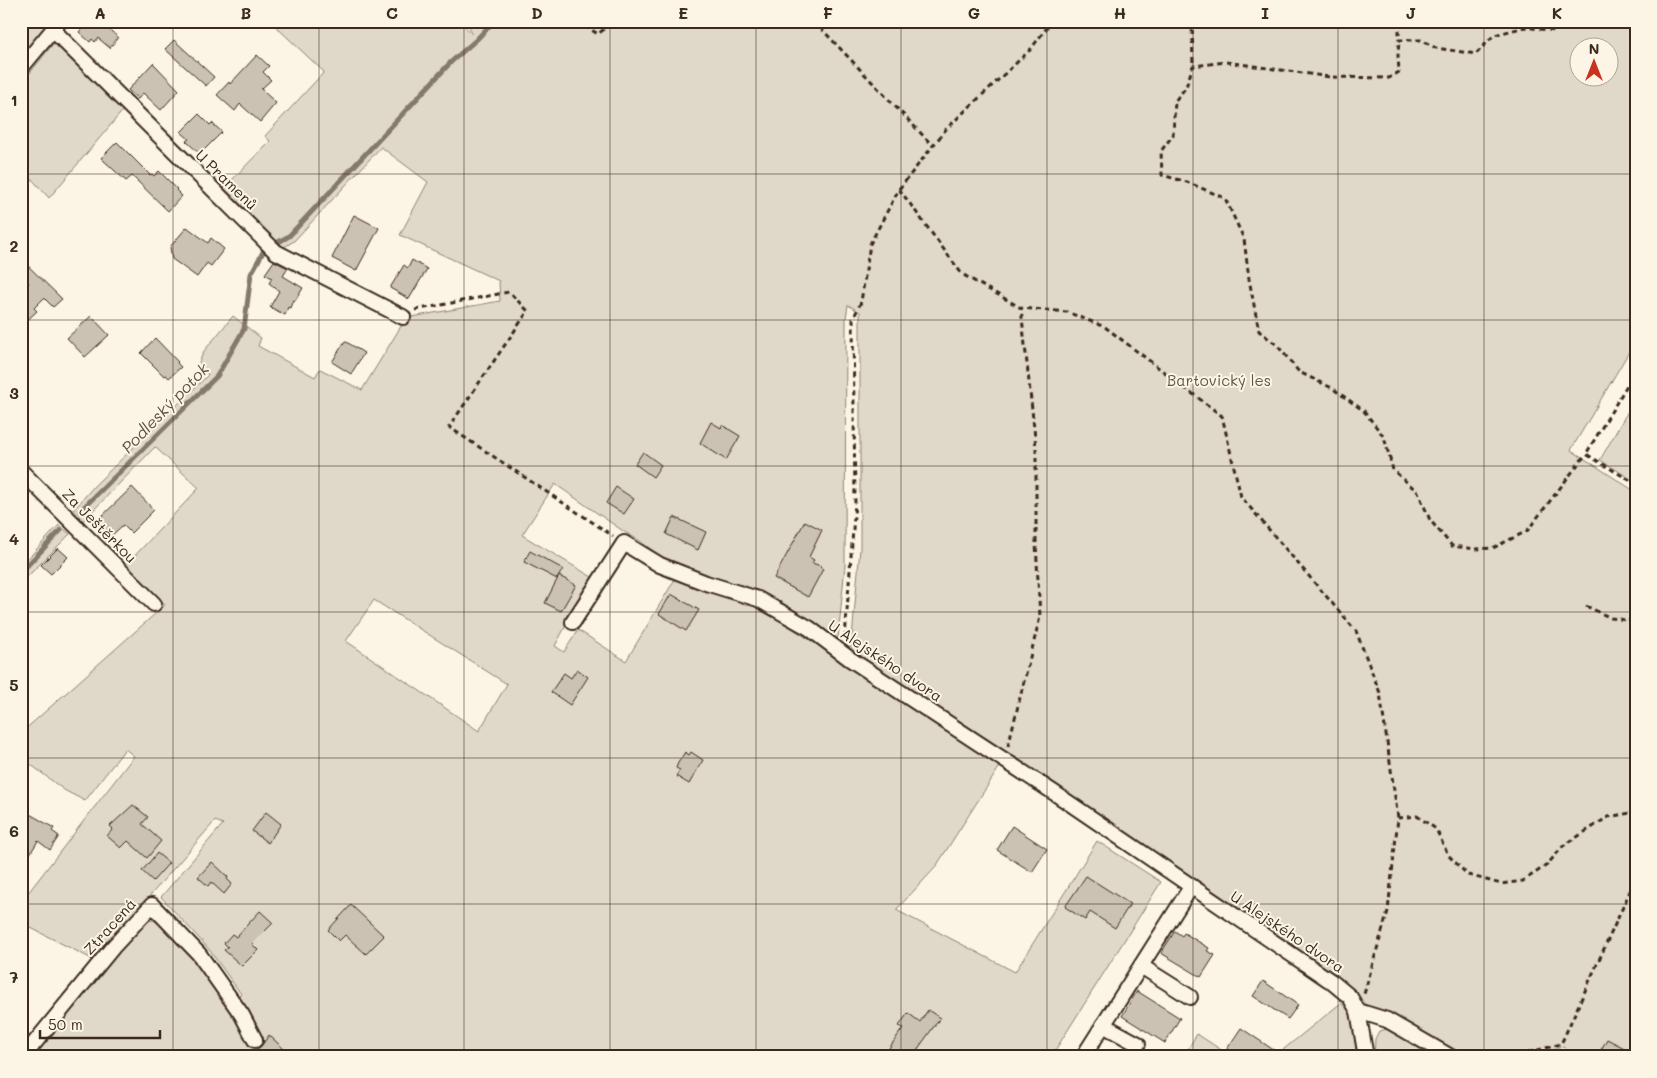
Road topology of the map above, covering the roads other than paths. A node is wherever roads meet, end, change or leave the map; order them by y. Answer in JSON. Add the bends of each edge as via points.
{"nodes":[{"id":1,"x":57,"y":26,"type":"edge"},
{"id":2,"x":21,"y":68,"type":"edge"},
{"id":3,"x":399,"y":315,"type":"road end"},
{"id":4,"x":21,"y":471,"type":"edge"},
{"id":5,"x":154,"y":604,"type":"dead end"},
{"id":6,"x":573,"y":622,"type":"dead end"},
{"id":7,"x":1191,"y":887,"type":"junction"},
{"id":8,"x":1141,"y":966,"type":"junction"},
{"id":9,"x":1190,"y":997,"type":"dead end"},
{"id":10,"x":1358,"y":1011,"type":"junction"},
{"id":11,"x":1104,"y":1025,"type":"junction"},
{"id":12,"x":255,"y":1040,"type":"dead end"},
{"id":13,"x":1138,"y":1044,"type":"dead end"},
{"id":14,"x":23,"y":1057,"type":"edge"},
{"id":15,"x":1083,"y":1057,"type":"edge"},
{"id":16,"x":1366,"y":1057,"type":"edge"},
{"id":17,"x":1451,"y":1057,"type":"edge"}],
"edges":[{"from":1,"to":2,"type":"street"},
{"from":1,"to":3,"type":"street","name":"U Pramenů","via":[[160,138],[276,252]]},
{"from":4,"to":5,"type":"street","name":"Za Ještěrkou"},
{"from":6,"to":7,"type":"street","name":"U Alejského dvora","via":[[624,543],[660,565],[758,598],[809,628],[850,659]]},
{"from":7,"to":8,"type":"street"},
{"from":7,"to":10,"type":"street","name":"U Alejského dvora","via":[[1332,982],[1350,997]]},
{"from":8,"to":9,"type":"street"},
{"from":8,"to":11,"type":"street"},
{"from":10,"to":16,"type":"street","name":"U Alejského dvora"},
{"from":10,"to":17,"type":"street","via":[[1387,1020]]},
{"from":11,"to":13,"type":"street"},
{"from":11,"to":15,"type":"street"},
{"from":12,"to":14,"type":"street","name":"Ztracená","via":[[242,1015],[199,954],[152,904],[113,946]]}]}
